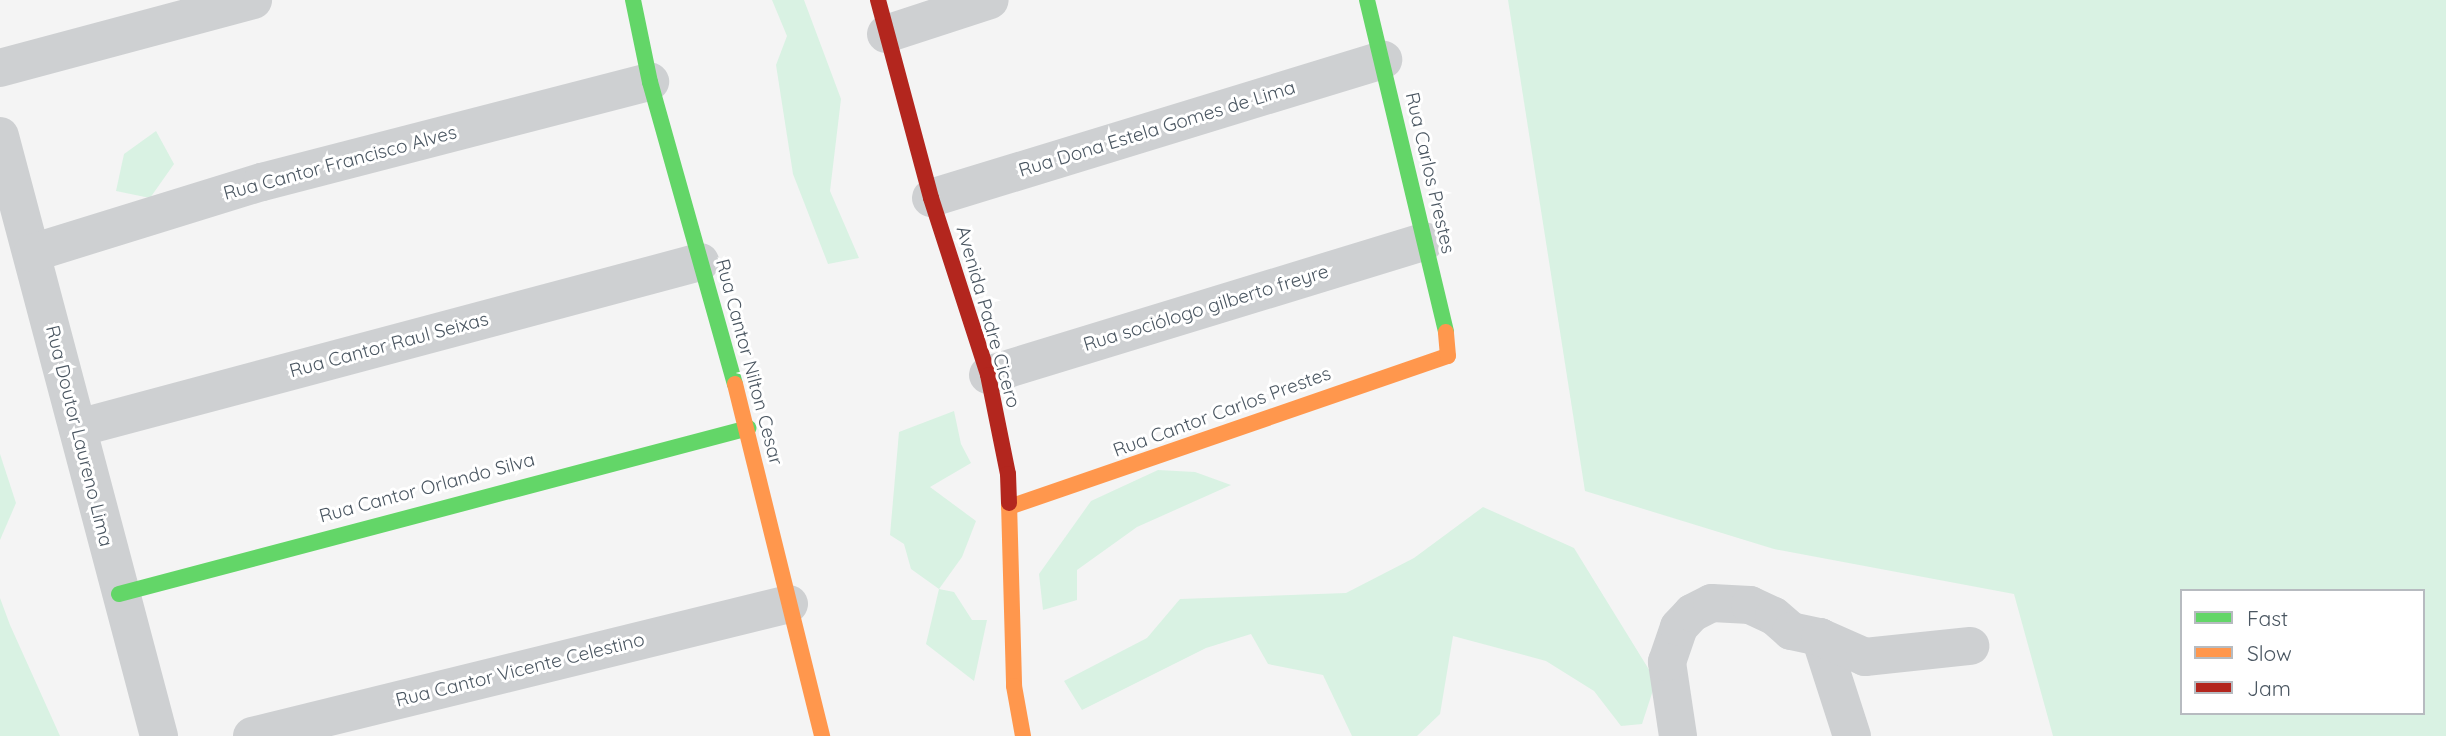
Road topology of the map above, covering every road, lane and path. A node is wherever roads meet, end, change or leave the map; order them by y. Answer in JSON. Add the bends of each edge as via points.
{"nodes":[{"id":1,"x":253,"y":0,"type":"edge"},
{"id":2,"x":634,"y":0,"type":"edge"},
{"id":3,"x":990,"y":0,"type":"edge"},
{"id":4,"x":1367,"y":0,"type":"edge"},
{"id":5,"x":882,"y":17,"type":"edge"},
{"id":6,"x":1383,"y":60,"type":"junction"},
{"id":7,"x":0,"y":68,"type":"edge"},
{"id":8,"x":650,"y":82,"type":"junction"},
{"id":9,"x":0,"y":136,"type":"edge"},
{"id":10,"x":931,"y":198,"type":"junction"},
{"id":11,"x":1425,"y":241,"type":"junction"},
{"id":12,"x":32,"y":253,"type":"junction"},
{"id":13,"x":700,"y":262,"type":"junction"},
{"id":14,"x":1448,"y":356,"type":"joint"},
{"id":15,"x":988,"y":375,"type":"junction"},
{"id":16,"x":78,"y":428,"type":"junction"},
{"id":17,"x":748,"y":428,"type":"junction"},
{"id":18,"x":1009,"y":507,"type":"junction"},
{"id":19,"x":119,"y":594,"type":"junction"},
{"id":20,"x":789,"y":604,"type":"junction"},
{"id":21,"x":1820,"y":637,"type":"junction"},
{"id":22,"x":1970,"y":646,"type":"dead end"},
{"id":23,"x":159,"y":736,"type":"edge"},
{"id":24,"x":252,"y":736,"type":"edge"},
{"id":25,"x":822,"y":736,"type":"edge"},
{"id":26,"x":1023,"y":736,"type":"edge"},
{"id":27,"x":1678,"y":736,"type":"edge"},
{"id":28,"x":1852,"y":736,"type":"edge"}],
"edges":[{"from":1,"to":7,"type":"street"},
{"from":2,"to":8,"type":"street","name":"Rua Cantor Nilton Cesar"},
{"from":3,"to":5,"type":"street"},
{"from":4,"to":6,"type":"street","name":"Rua Carlos Prestes"},
{"from":5,"to":10,"type":"street","name":"Avenida Padre Cicero"},
{"from":6,"to":10,"type":"street","name":"Rua Dona Estela Gomes de Lima"},
{"from":6,"to":11,"type":"street","name":"Rua Carlos Prestes"},
{"from":8,"to":12,"type":"street","name":"Rua Cantor Francisco Alves","via":[[262,182]]},
{"from":8,"to":13,"type":"street","name":"Rua Cantor Nilton Cesar"},
{"from":9,"to":12,"type":"street","name":"Rua Doutor Laureno Lima"},
{"from":10,"to":15,"type":"street","name":"Avenida Padre Cicero"},
{"from":11,"to":14,"type":"street","name":"Rua Carlos Prestes"},
{"from":11,"to":15,"type":"street","name":"Rua sociólogo gilberto freyre"},
{"from":12,"to":16,"type":"street","name":"Rua Doutor Laureno Lima"},
{"from":13,"to":16,"type":"street","name":"Rua Cantor Raul Seixas"},
{"from":13,"to":17,"type":"street","name":"Rua Cantor Nilton Cesar"},
{"from":14,"to":18,"type":"street","name":"Rua Cantor Carlos Prestes"},
{"from":15,"to":18,"type":"street","name":"Avenida Padre Cicero","via":[[1008,474]]},
{"from":16,"to":19,"type":"street","name":"Rua Doutor Laureno Lima"},
{"from":17,"to":19,"type":"street","name":"Rua Cantor Orlando Silva","via":[[571,471]]},
{"from":17,"to":20,"type":"street","name":"Rua Cantor Nilton Cesar"},
{"from":18,"to":26,"type":"street","name":"Avenida Padre Cicero","via":[[1014,686]]},
{"from":19,"to":23,"type":"street","name":"Rua Doutor Laureno Lima"},
{"from":20,"to":24,"type":"street","name":"Rua Cantor Vicente Celestino"},
{"from":20,"to":25,"type":"street","name":"Rua Cantor Nilton Cesar"},
{"from":21,"to":22,"type":"street","via":[[1865,657]]},
{"from":21,"to":27,"type":"street","via":[[1791,631],[1749,604],[1712,603],[1692,613],[1679,627],[1667,662],[1676,696]]},
{"from":21,"to":28,"type":"street"}]}
